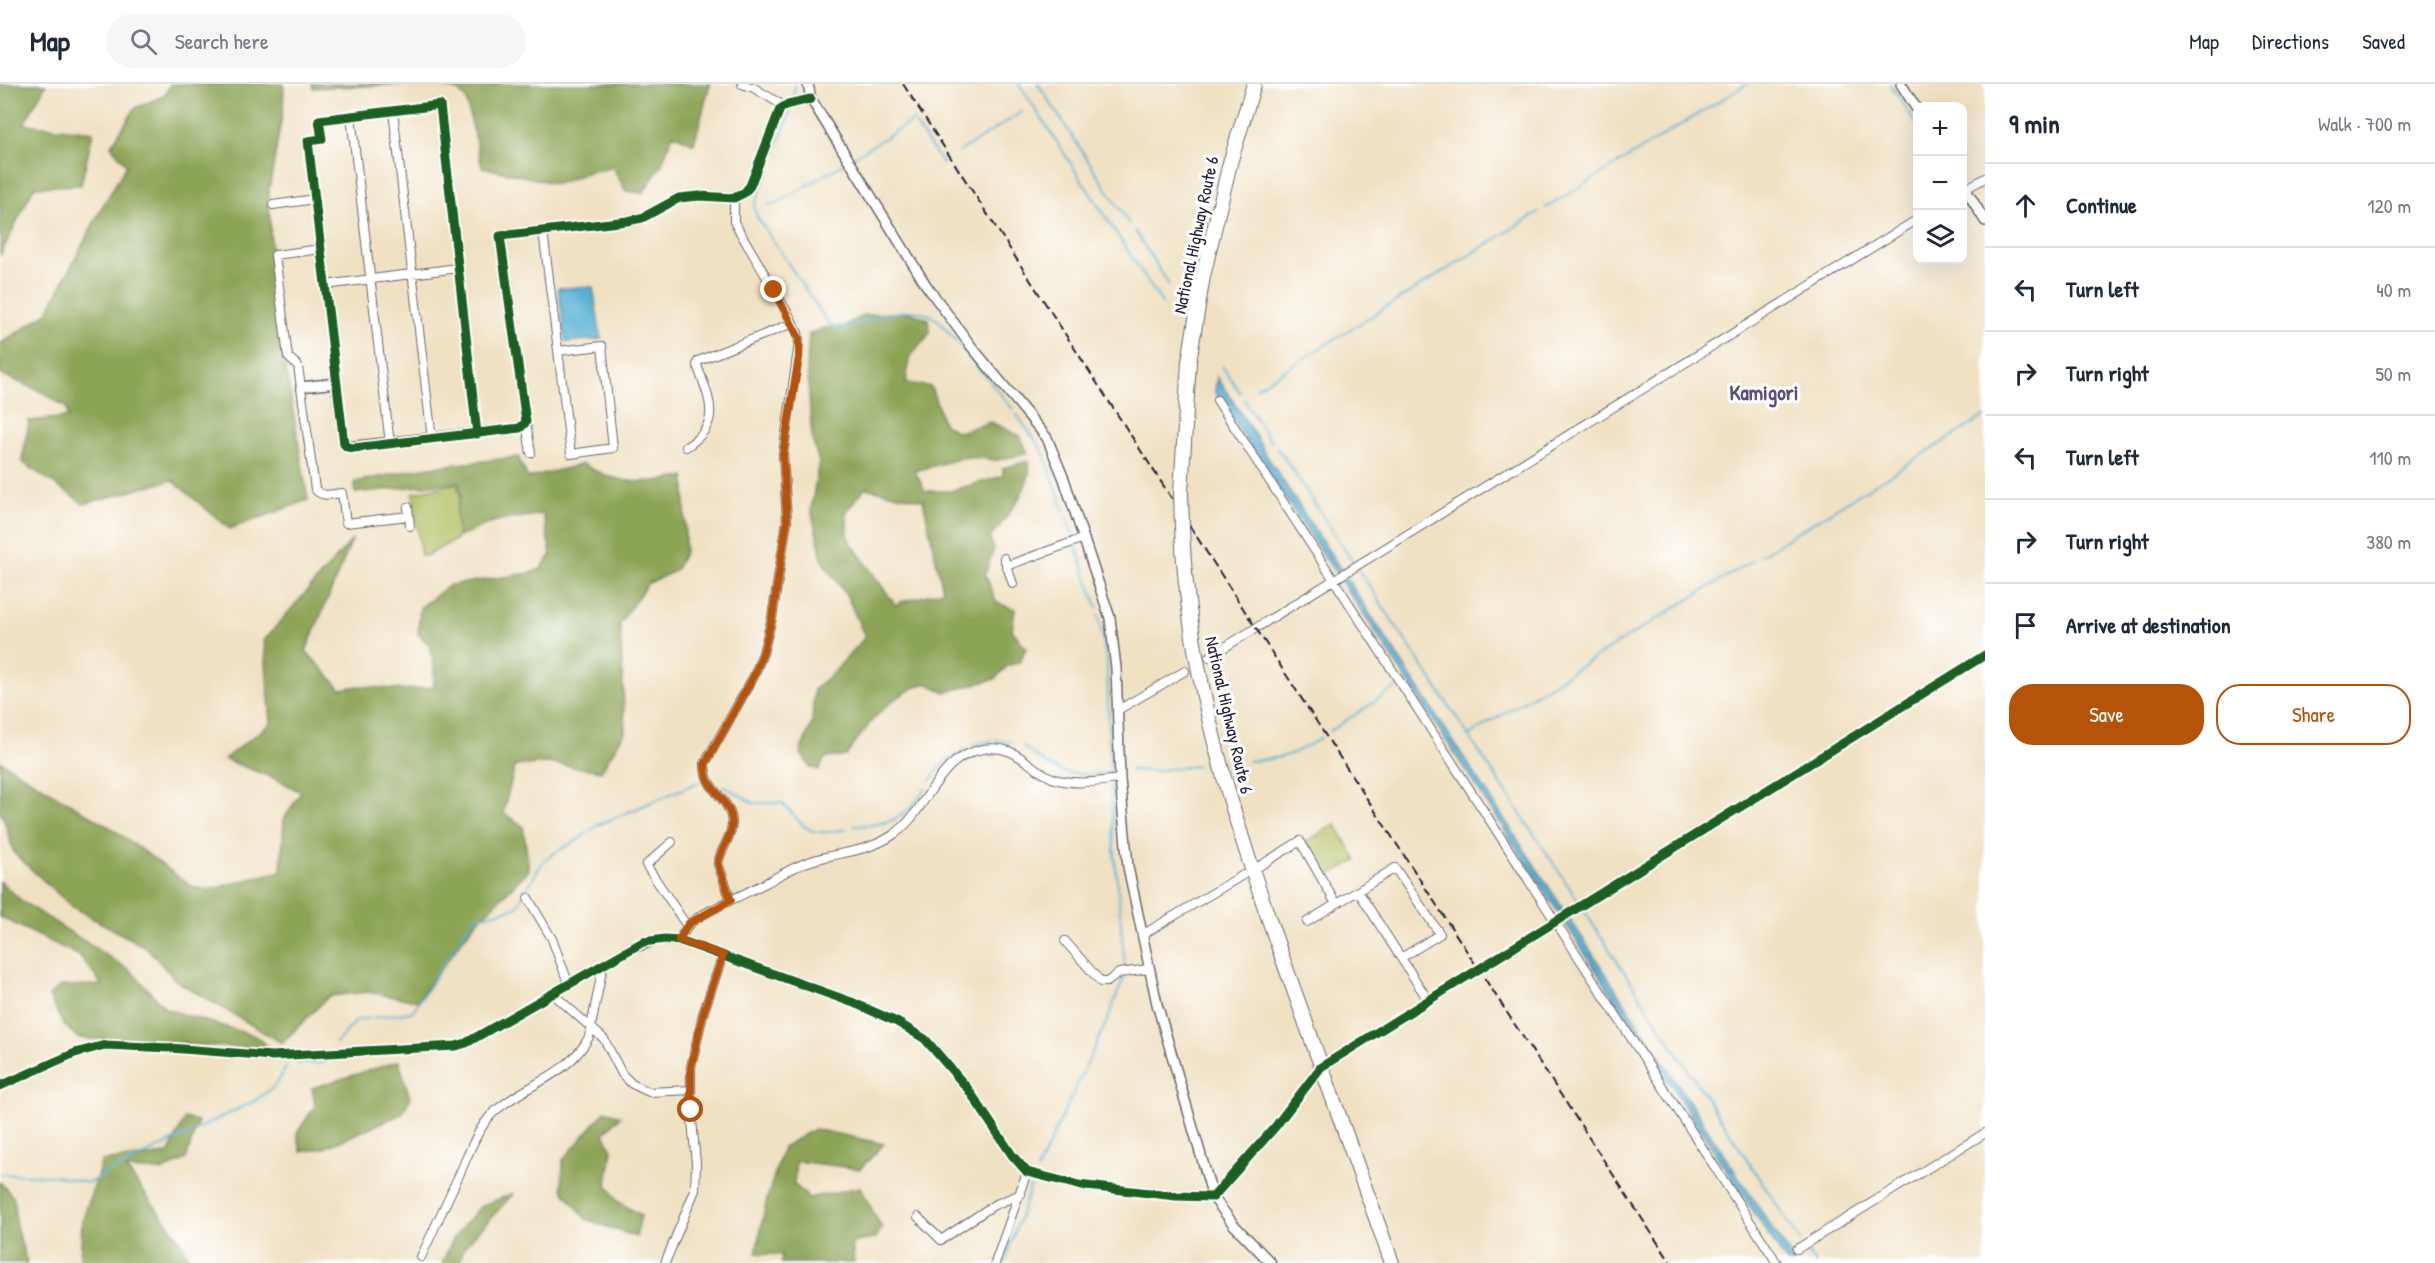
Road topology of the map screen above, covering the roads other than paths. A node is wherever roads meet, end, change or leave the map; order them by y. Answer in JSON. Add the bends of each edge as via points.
{"nodes":[{"id":1,"x":742,"y":84,"type":"edge"},
{"id":2,"x":808,"y":84,"type":"edge"},
{"id":3,"x":1254,"y":84,"type":"edge"},
{"id":4,"x":1901,"y":84,"type":"edge"},
{"id":5,"x":811,"y":99,"type":"junction"},
{"id":6,"x":1913,"y":104,"type":"edge"},
{"id":7,"x":784,"y":106,"type":"junction"},
{"id":8,"x":393,"y":111,"type":"junction"},
{"id":9,"x":351,"y":116,"type":"junction"},
{"id":10,"x":1985,"y":177,"type":"edge"},
{"id":11,"x":1967,"y":186,"type":"edge"},
{"id":12,"x":1967,"y":193,"type":"edge"},
{"id":13,"x":734,"y":198,"type":"junction"},
{"id":14,"x":315,"y":199,"type":"junction"},
{"id":15,"x":273,"y":205,"type":"dead end"},
{"id":16,"x":1913,"y":221,"type":"edge"},
{"id":17,"x":1985,"y":221,"type":"edge"},
{"id":18,"x":543,"y":231,"type":"junction"},
{"id":19,"x":321,"y":249,"type":"junction"},
{"id":20,"x":458,"y":268,"type":"junction"},
{"id":21,"x":412,"y":274,"type":"junction"},
{"id":22,"x":370,"y":279,"type":"junction"},
{"id":23,"x":325,"y":285,"type":"junction"},
{"id":24,"x":793,"y":323,"type":"junction"},
{"id":25,"x":558,"y":351,"type":"junction"},
{"id":26,"x":336,"y":383,"type":"junction"},
{"id":27,"x":301,"y":387,"type":"junction"},
{"id":28,"x":1217,"y":400,"type":"dead end"},
{"id":29,"x":526,"y":422,"type":"junction"},
{"id":30,"x":477,"y":434,"type":"junction"},
{"id":31,"x":432,"y":439,"type":"junction"},
{"id":32,"x":390,"y":444,"type":"junction"},
{"id":33,"x":686,"y":447,"type":"dead end"},
{"id":34,"x":531,"y":453,"type":"dead end"},
{"id":35,"x":410,"y":526,"type":"dead end"},
{"id":36,"x":1084,"y":538,"type":"junction"},
{"id":37,"x":1335,"y":578,"type":"junction"},
{"id":38,"x":1012,"y":584,"type":"dead end"},
{"id":39,"x":1985,"y":655,"type":"edge"},
{"id":40,"x":1209,"y":657,"type":"dead end"},
{"id":41,"x":1185,"y":671,"type":"dead end"},
{"id":42,"x":1118,"y":710,"type":"junction"},
{"id":43,"x":1120,"y":779,"type":"junction"},
{"id":44,"x":672,"y":842,"type":"dead end"},
{"id":45,"x":1258,"y":867,"type":"dead end"},
{"id":46,"x":1243,"y":875,"type":"dead end"},
{"id":47,"x":1358,"y":891,"type":"junction"},
{"id":48,"x":528,"y":898,"type":"dead end"},
{"id":49,"x":731,"y":900,"type":"junction"},
{"id":50,"x":1336,"y":904,"type":"junction"},
{"id":51,"x":1555,"y":921,"type":"junction"},
{"id":52,"x":1307,"y":922,"type":"dead end"},
{"id":53,"x":687,"y":926,"type":"junction"},
{"id":54,"x":1142,"y":935,"type":"junction"},
{"id":55,"x":679,"y":940,"type":"junction"},
{"id":56,"x":1065,"y":941,"type":"dead end"},
{"id":57,"x":723,"y":955,"type":"junction"},
{"id":58,"x":1401,"y":958,"type":"junction"},
{"id":59,"x":603,"y":966,"type":"junction"},
{"id":60,"x":1149,"y":969,"type":"junction"},
{"id":61,"x":569,"y":985,"type":"junction"},
{"id":62,"x":554,"y":994,"type":"junction"},
{"id":63,"x":1428,"y":1000,"type":"junction"},
{"id":64,"x":591,"y":1027,"type":"junction"},
{"id":65,"x":1321,"y":1067,"type":"junction"},
{"id":66,"x":0,"y":1086,"type":"edge"},
{"id":67,"x":691,"y":1090,"type":"junction"},
{"id":68,"x":1985,"y":1133,"type":"edge"},
{"id":69,"x":1028,"y":1172,"type":"junction"},
{"id":70,"x":1021,"y":1194,"type":"junction"},
{"id":71,"x":1213,"y":1197,"type":"junction"},
{"id":72,"x":918,"y":1217,"type":"dead end"},
{"id":73,"x":1797,"y":1249,"type":"dead end"},
{"id":74,"x":421,"y":1257,"type":"dead end"},
{"id":75,"x":665,"y":1263,"type":"edge"},
{"id":76,"x":995,"y":1263,"type":"edge"},
{"id":77,"x":1270,"y":1263,"type":"edge"},
{"id":78,"x":1392,"y":1263,"type":"edge"},
{"id":79,"x":1777,"y":1263,"type":"edge"}],
"edges":[{"from":1,"to":7,"type":"street"},
{"from":2,"to":5,"type":"street"},
{"from":3,"to":65,"type":"highway","name":"National Highway Route 6","bridge":true,"via":[[1203,276],[1189,362],[1182,528],[1190,624],[1206,712],[1251,869]]},
{"from":4,"to":6,"type":"street"},
{"from":5,"to":7,"type":"street"},
{"from":5,"to":36,"type":"street","via":[[926,285],[1047,438]]},
{"from":7,"to":13,"type":"street","via":[[750,186]]},
{"from":8,"to":9,"type":"street"},
{"from":8,"to":20,"type":"street","via":[[440,105]]},
{"from":8,"to":21,"type":"street"},
{"from":9,"to":14,"type":"street","via":[[319,120],[322,139],[308,141]]},
{"from":9,"to":22,"type":"street"},
{"from":10,"to":11,"type":"street"},
{"from":12,"to":17,"type":"street"},
{"from":13,"to":18,"type":"street","via":[[685,197],[642,218]]},
{"from":13,"to":24,"type":"street","via":[[734,222]]},
{"from":14,"to":15,"type":"street"},
{"from":14,"to":19,"type":"street"},
{"from":16,"to":37,"type":"street"},
{"from":18,"to":25,"type":"street"},
{"from":18,"to":29,"type":"street","via":[[500,236]]},
{"from":19,"to":23,"type":"street"},
{"from":19,"to":27,"type":"street","via":[[275,255],[288,357],[298,366]]},
{"from":20,"to":21,"type":"street"},
{"from":20,"to":30,"type":"street"},
{"from":21,"to":22,"type":"street"},
{"from":21,"to":31,"type":"street"},
{"from":22,"to":23,"type":"street"},
{"from":22,"to":32,"type":"street"},
{"from":23,"to":26,"type":"street"},
{"from":24,"to":33,"type":"street","via":[[698,361],[712,413],[700,436]]},
{"from":24,"to":49,"type":"street","via":[[799,338],[799,357],[783,454],[787,521],[772,618],[754,676],[705,764],[704,773],[731,816],[731,832],[718,864]]},
{"from":25,"to":25,"type":"street","via":[[571,454],[613,448],[602,346]]},
{"from":26,"to":27,"type":"street"},
{"from":26,"to":32,"type":"street","via":[[344,444]]},
{"from":27,"to":35,"type":"street","via":[[315,489],[325,495],[342,493],[346,523],[408,512]]},
{"from":28,"to":37,"type":"street"},
{"from":29,"to":30,"type":"street","via":[[520,428]]},
{"from":29,"to":34,"type":"street"},
{"from":30,"to":31,"type":"street"},
{"from":31,"to":32,"type":"street"},
{"from":36,"to":38,"type":"street","via":[[1005,562]]},
{"from":36,"to":42,"type":"street","via":[[1110,618]]},
{"from":37,"to":40,"type":"street"},
{"from":37,"to":51,"type":"street"},
{"from":39,"to":51,"type":"street"},
{"from":41,"to":42,"type":"street"},
{"from":42,"to":43,"type":"street"},
{"from":43,"to":49,"type":"street","via":[[1069,782],[1050,777],[1008,750],[982,749],[966,754],[946,769],[913,817],[894,835],[875,845],[810,861]]},
{"from":43,"to":54,"type":"street","via":[[1128,867]]},
{"from":44,"to":53,"type":"street","via":[[646,865]]},
{"from":45,"to":50,"type":"street","via":[[1300,841]]},
{"from":46,"to":54,"type":"street"},
{"from":47,"to":50,"type":"street"},
{"from":47,"to":58,"type":"street"},
{"from":47,"to":58,"type":"street","via":[[1395,868],[1440,934]]},
{"from":48,"to":61,"type":"street","via":[[552,939]]},
{"from":49,"to":53,"type":"street"},
{"from":50,"to":52,"type":"street"},
{"from":51,"to":63,"type":"street"},
{"from":51,"to":79,"type":"street"},
{"from":53,"to":55,"type":"street"},
{"from":54,"to":60,"type":"street"},
{"from":55,"to":57,"type":"street"},
{"from":55,"to":59,"type":"street","via":[[643,942]]},
{"from":56,"to":60,"type":"street","via":[[1101,982],[1119,973]]},
{"from":57,"to":67,"type":"street","via":[[703,1014],[691,1067]]},
{"from":57,"to":69,"type":"street","via":[[854,1003],[925,1039],[968,1089],[1012,1155]]},
{"from":58,"to":63,"type":"street"},
{"from":59,"to":61,"type":"street"},
{"from":59,"to":64,"type":"street"},
{"from":60,"to":71,"type":"street"},
{"from":61,"to":62,"type":"street"},
{"from":62,"to":64,"type":"street"},
{"from":62,"to":66,"type":"street","via":[[456,1046],[272,1056],[105,1045],[75,1053]]},
{"from":63,"to":65,"type":"street"},
{"from":64,"to":67,"type":"street","via":[[604,1039],[622,1074],[632,1084],[649,1092]]},
{"from":64,"to":74,"type":"street","via":[[584,1048],[572,1061],[510,1098],[491,1115],[477,1135]]},
{"from":65,"to":71,"type":"street","via":[[1268,1136]]},
{"from":65,"to":78,"type":"highway","name":"National Highway Route 6"},
{"from":67,"to":75,"type":"street","via":[[695,1190]]},
{"from":68,"to":73,"type":"street"},
{"from":69,"to":70,"type":"street"},
{"from":69,"to":71,"type":"street","via":[[1078,1185]]},
{"from":70,"to":72,"type":"street","via":[[994,1205],[941,1240]]},
{"from":70,"to":76,"type":"street"},
{"from":71,"to":77,"type":"street"}]}
